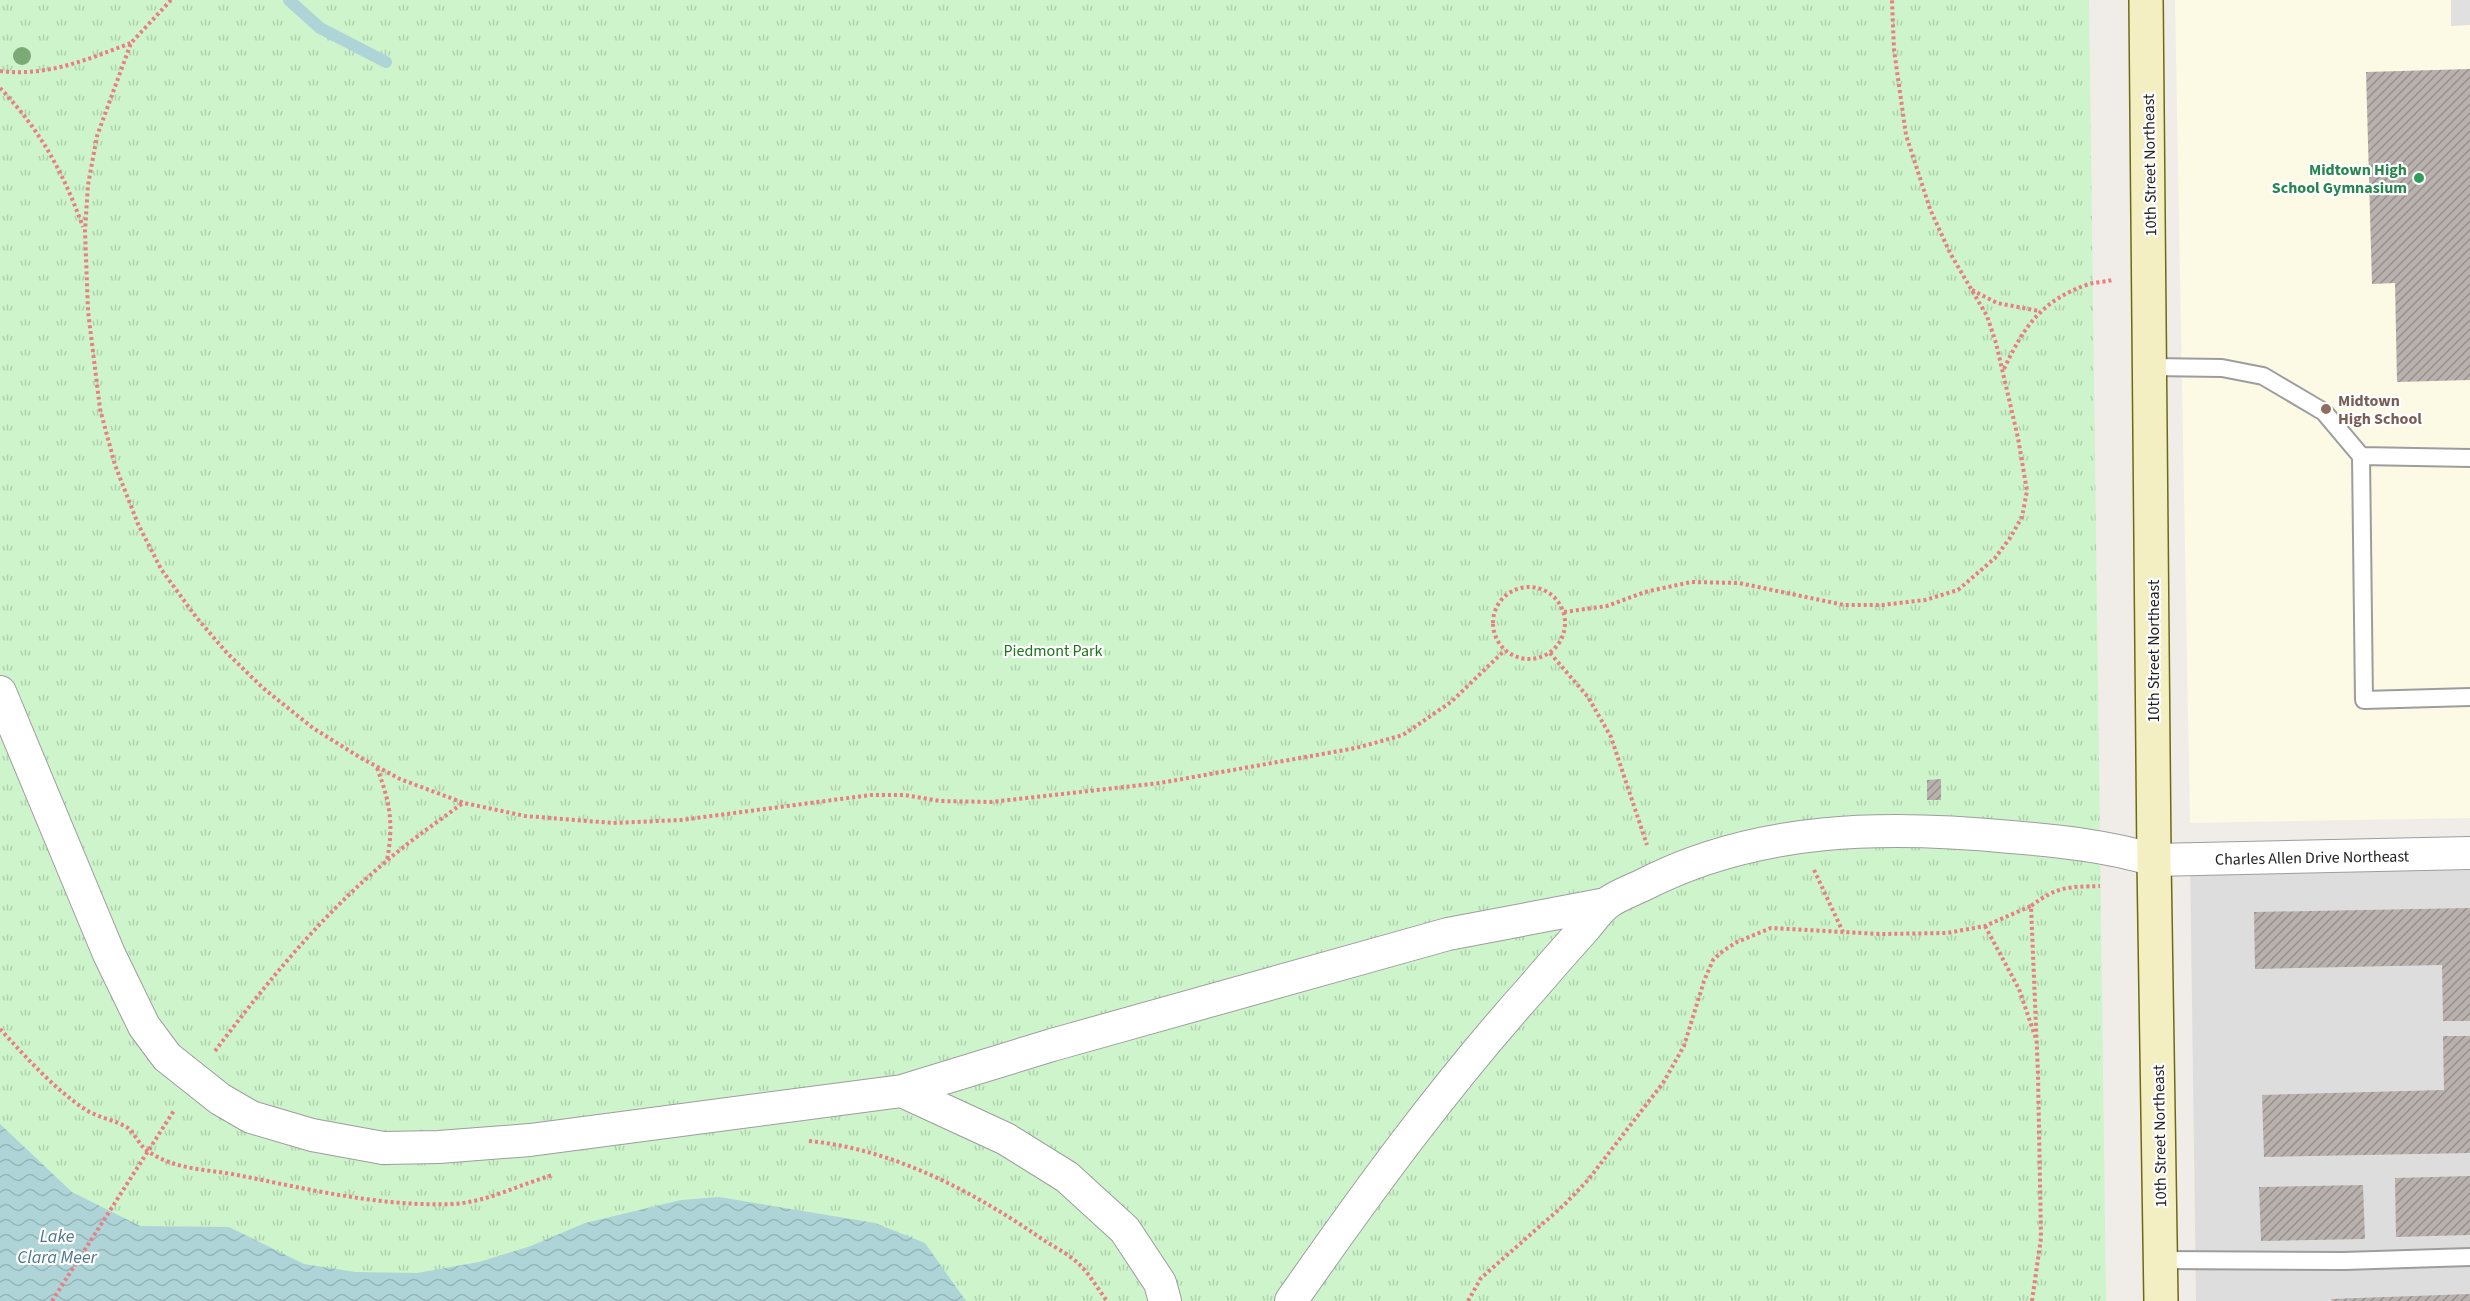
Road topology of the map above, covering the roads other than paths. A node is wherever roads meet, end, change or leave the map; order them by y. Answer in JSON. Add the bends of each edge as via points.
{"nodes":[{"id":1,"x":2146,"y":0,"type":"edge"},
{"id":2,"x":2151,"y":367,"type":"junction"},
{"id":3,"x":2361,"y":456,"type":"junction"},
{"id":4,"x":2470,"y":458,"type":"edge"},
{"id":5,"x":0,"y":692,"type":"edge"},
{"id":6,"x":2470,"y":697,"type":"edge"},
{"id":7,"x":2470,"y":854,"type":"edge"},
{"id":8,"x":2154,"y":860,"type":"junction"},
{"id":9,"x":1606,"y":904,"type":"junction"},
{"id":10,"x":902,"y":1091,"type":"junction"},
{"id":11,"x":2470,"y":1257,"type":"edge"},
{"id":12,"x":2160,"y":1260,"type":"junction"},
{"id":13,"x":1165,"y":1301,"type":"edge"},
{"id":14,"x":1291,"y":1301,"type":"edge"},
{"id":15,"x":2161,"y":1301,"type":"edge"}],
"edges":[{"from":1,"to":2,"type":"main road","name":"10th Street Northeast"},
{"from":2,"to":3,"type":"lane","via":[[2222,368],[2263,376],[2324,412]]},
{"from":2,"to":8,"type":"main road","name":"10th Street Northeast"},
{"from":3,"to":4,"type":"lane"},
{"from":3,"to":6,"type":"lane","via":[[2364,700]]},
{"from":5,"to":10,"type":"street","via":[[126,994],[144,1026],[167,1057],[220,1099],[251,1117],[312,1135],[383,1148],[439,1148],[530,1140]]},
{"from":7,"to":8,"type":"street","name":"Charles Allen Drive Northeast"},
{"from":8,"to":9,"type":"street","name":"Charles Allen Drive Northeast","via":[[2082,843],[1957,832],[1841,833],[1736,848],[1692,862]]},
{"from":8,"to":12,"type":"main road","name":"10th Street Northeast"},
{"from":9,"to":10,"type":"street","via":[[1448,934]]},
{"from":9,"to":14,"type":"street","via":[[1437,1100]]},
{"from":10,"to":13,"type":"street","via":[[1006,1139],[1067,1177],[1125,1230],[1160,1283]]},
{"from":11,"to":12,"type":"lane","via":[[2344,1262]]},
{"from":12,"to":15,"type":"main road","name":"10th Street Northeast"}]}
